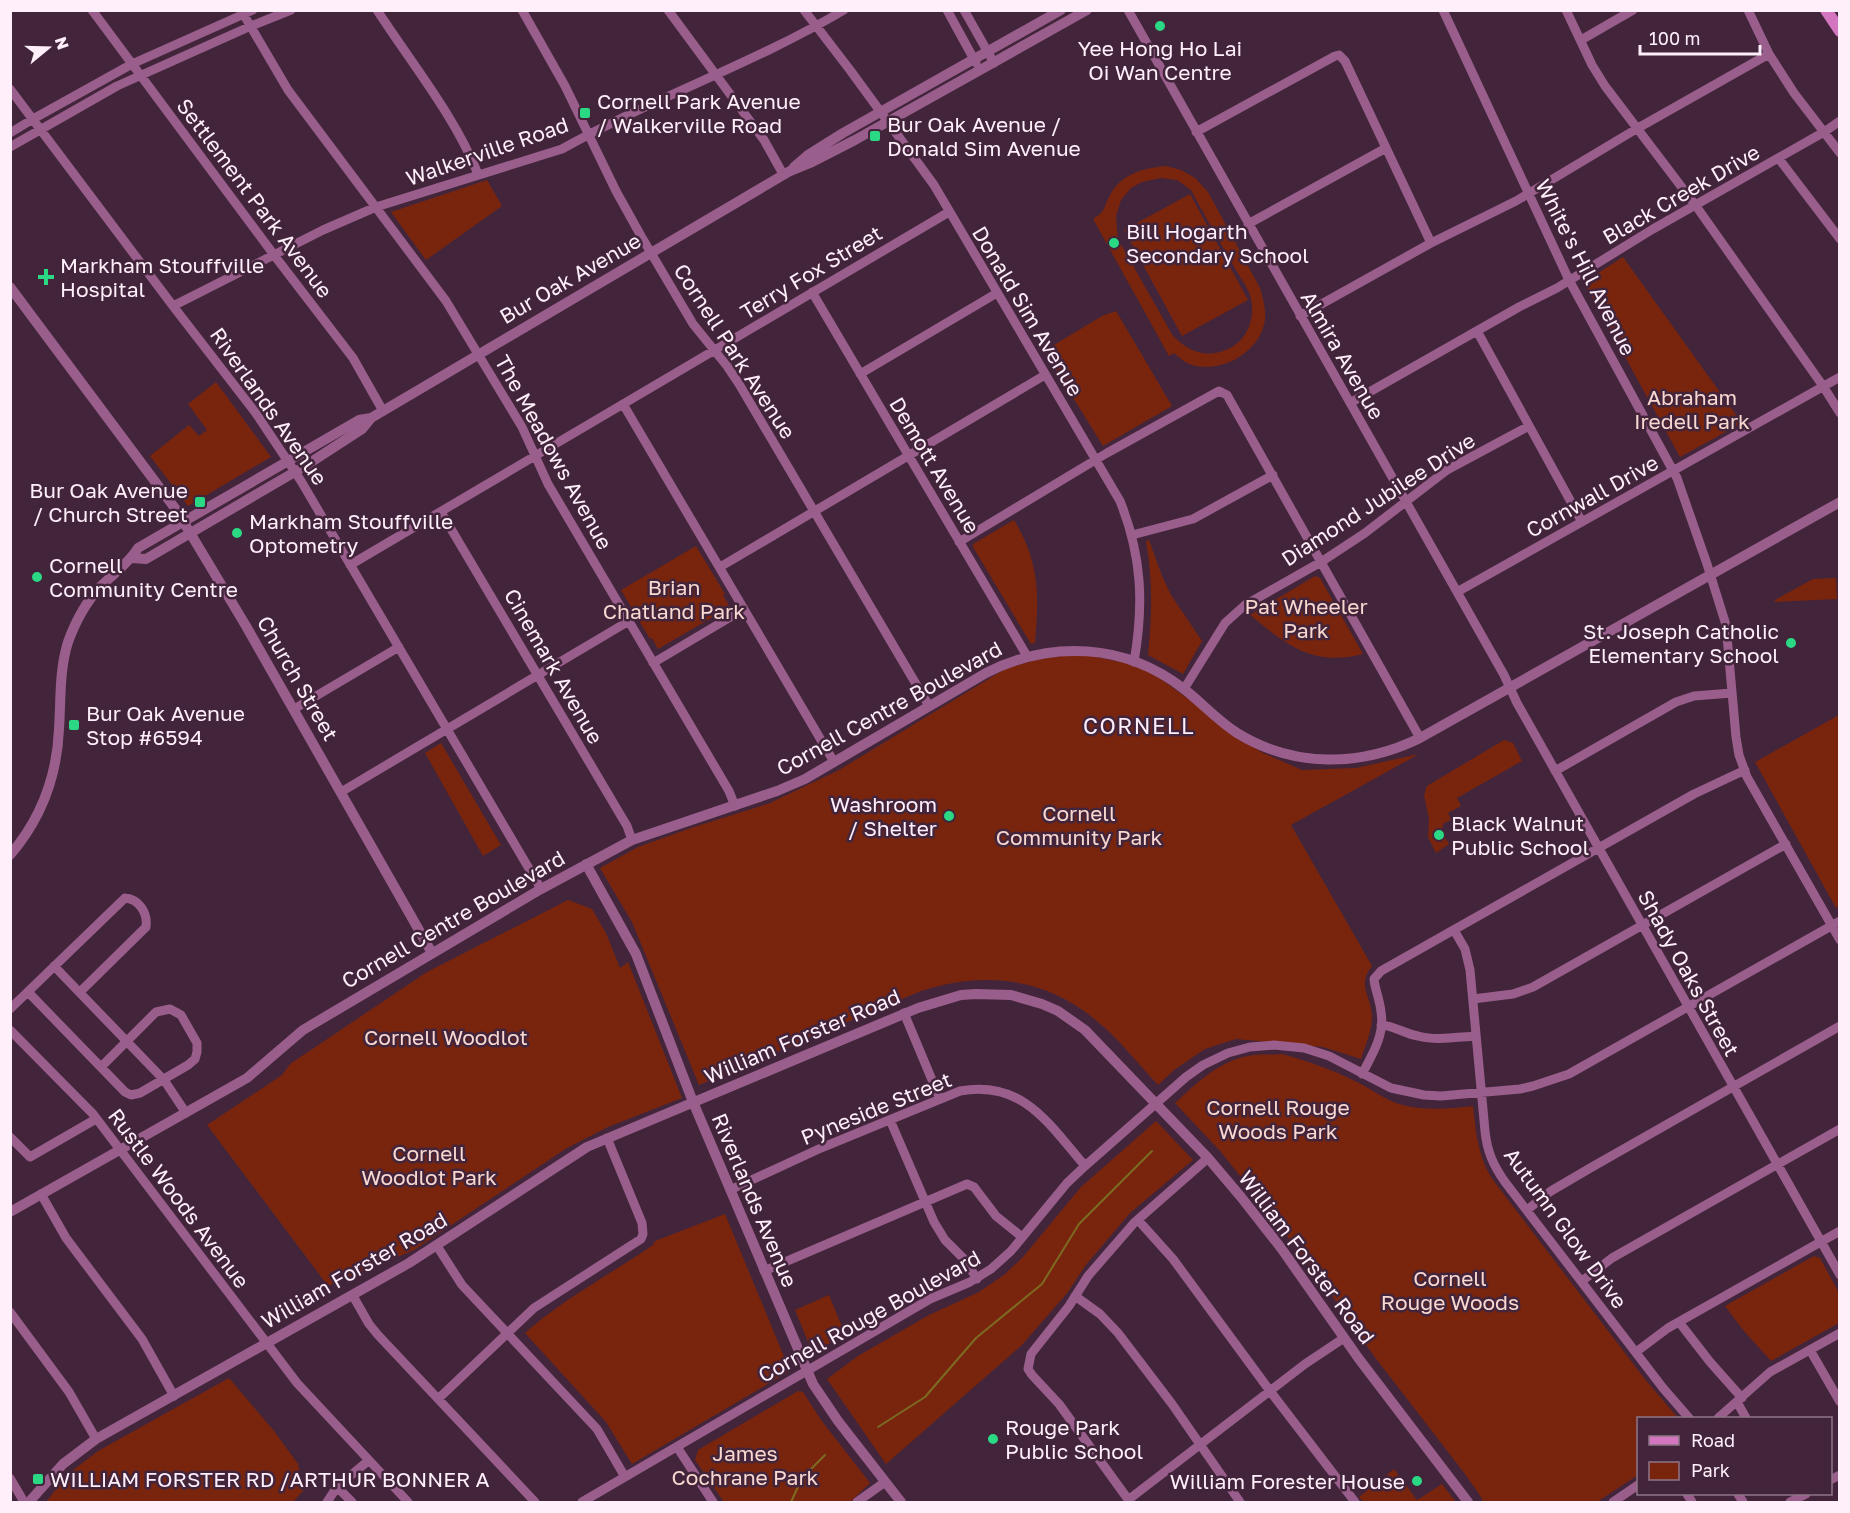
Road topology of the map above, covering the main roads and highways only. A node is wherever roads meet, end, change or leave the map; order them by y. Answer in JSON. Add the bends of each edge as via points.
{"nodes":[{"id":1,"x":1826,"y":10,"type":"edge"},
{"id":2,"x":1839,"y":31,"type":"edge"}],
"edges":[{"from":1,"to":2,"type":"main road"}]}
